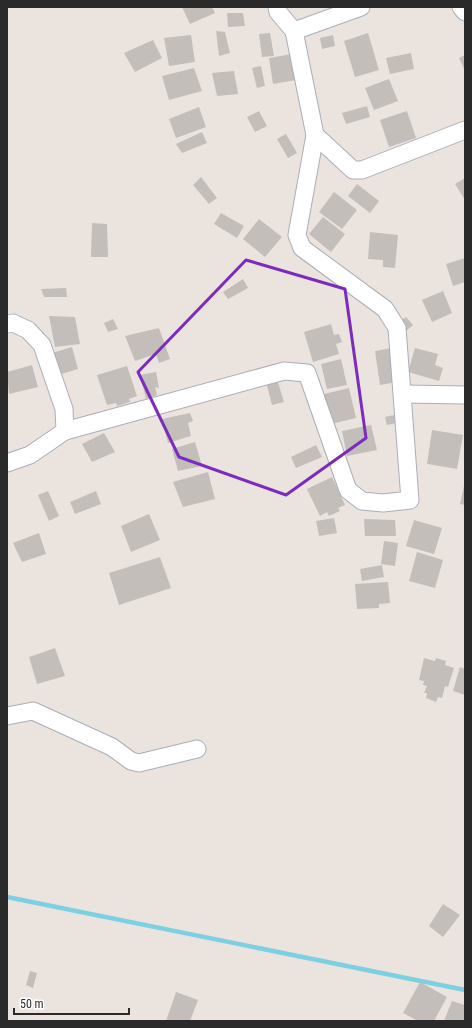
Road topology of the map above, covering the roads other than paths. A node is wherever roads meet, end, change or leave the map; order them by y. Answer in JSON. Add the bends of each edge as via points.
{"nodes":[{"id":1,"x":277,"y":7,"type":"edge"},
{"id":2,"x":361,"y":7,"type":"edge"},
{"id":3,"x":461,"y":7,"type":"edge"},
{"id":4,"x":465,"y":12,"type":"edge"},
{"id":5,"x":294,"y":31,"type":"junction"},
{"id":6,"x":465,"y":130,"type":"edge"},
{"id":7,"x":316,"y":135,"type":"junction"},
{"id":8,"x":7,"y":324,"type":"edge"},
{"id":9,"x":403,"y":394,"type":"junction"},
{"id":10,"x":465,"y":395,"type":"edge"},
{"id":11,"x":64,"y":431,"type":"junction"},
{"id":12,"x":7,"y":463,"type":"edge"},
{"id":13,"x":7,"y":716,"type":"edge"},
{"id":14,"x":198,"y":749,"type":"dead end"}],
"edges":[{"from":1,"to":5,"type":"street","via":[[278,12]]},
{"from":2,"to":5,"type":"street"},
{"from":3,"to":4,"type":"street"},
{"from":5,"to":7,"type":"street"},
{"from":6,"to":7,"type":"street","via":[[362,170],[353,170]]},
{"from":7,"to":9,"type":"street","via":[[297,235],[302,248],[386,310],[397,328]]},
{"from":8,"to":11,"type":"street","via":[[13,323],[28,330],[42,345],[64,410]]},
{"from":9,"to":10,"type":"street"},
{"from":9,"to":11,"type":"street","via":[[410,500],[383,503],[362,501],[348,490],[307,373],[284,371]]},
{"from":11,"to":12,"type":"street","via":[[30,455]]},
{"from":13,"to":14,"type":"street","via":[[33,711],[112,747],[131,761],[139,763]]}]}
